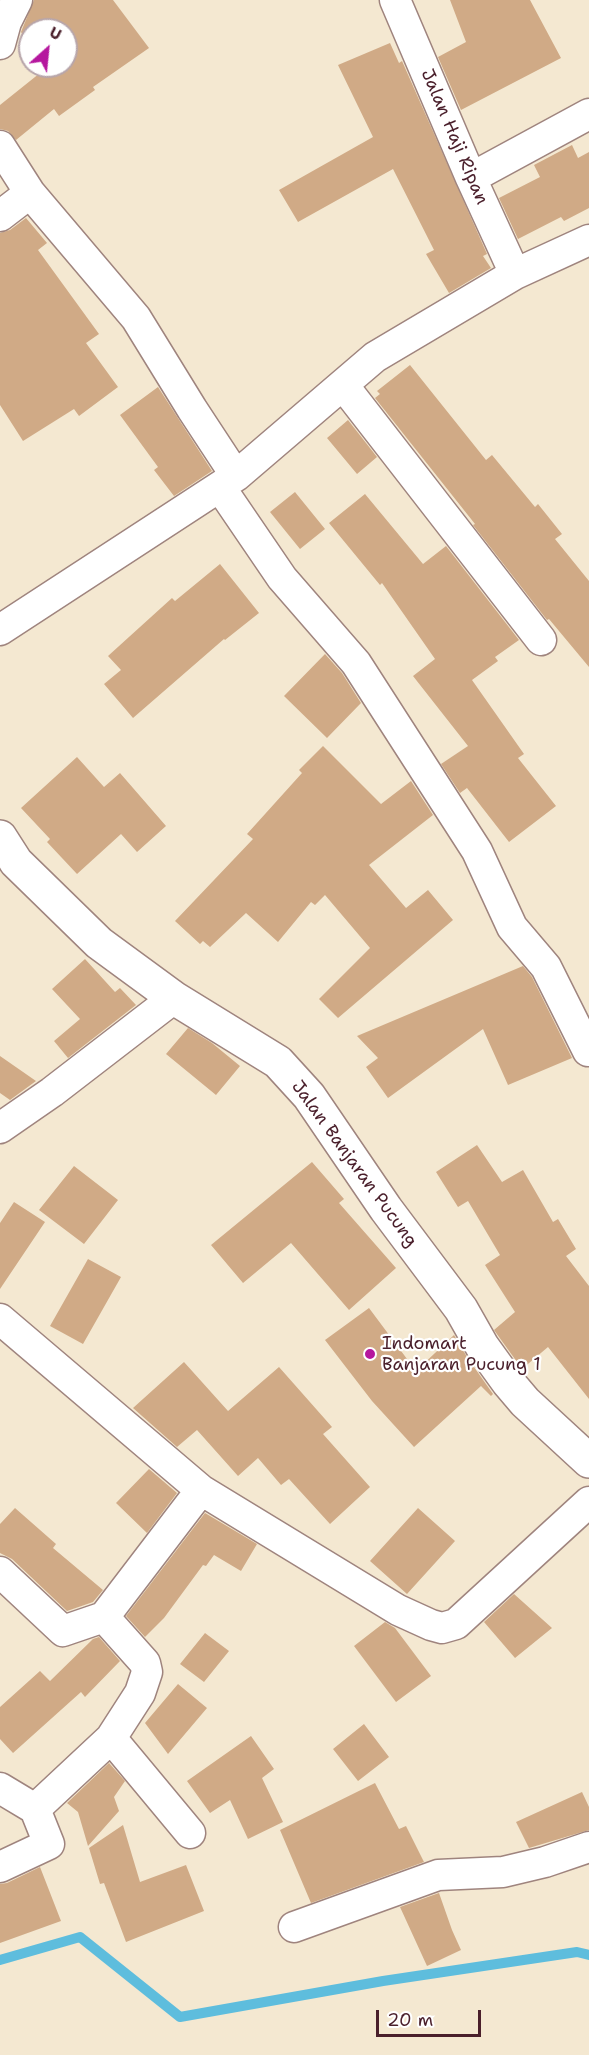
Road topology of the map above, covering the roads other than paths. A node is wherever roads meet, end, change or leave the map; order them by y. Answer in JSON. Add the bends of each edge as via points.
{"nodes":[{"id":1,"x":17,"y":0,"type":"edge"},
{"id":2,"x":396,"y":0,"type":"edge"},
{"id":3,"x":0,"y":44,"type":"edge"},
{"id":4,"x":589,"y":114,"type":"edge"},
{"id":5,"x":0,"y":146,"type":"edge"},
{"id":6,"x":471,"y":178,"type":"junction"},
{"id":7,"x":30,"y":193,"type":"junction"},
{"id":8,"x":0,"y":216,"type":"edge"},
{"id":9,"x":589,"y":240,"type":"edge"},
{"id":10,"x":515,"y":274,"type":"junction"},
{"id":11,"x":343,"y":385,"type":"junction"},
{"id":12,"x":228,"y":482,"type":"junction"},
{"id":13,"x":0,"y":630,"type":"edge"},
{"id":14,"x":541,"y":639,"type":"dead end"},
{"id":15,"x":0,"y":837,"type":"edge"},
{"id":16,"x":174,"y":998,"type":"junction"},
{"id":17,"x":588,"y":1051,"type":"edge"},
{"id":18,"x":0,"y":1128,"type":"edge"},
{"id":19,"x":0,"y":1319,"type":"edge"},
{"id":20,"x":586,"y":1454,"type":"edge"},
{"id":21,"x":201,"y":1490,"type":"junction"},
{"id":22,"x":589,"y":1502,"type":"edge"},
{"id":23,"x":0,"y":1572,"type":"edge"},
{"id":24,"x":104,"y":1617,"type":"junction"},
{"id":25,"x":111,"y":1738,"type":"junction"},
{"id":26,"x":0,"y":1788,"type":"edge"},
{"id":27,"x":34,"y":1809,"type":"junction"},
{"id":28,"x":190,"y":1833,"type":"dead end"},
{"id":29,"x":589,"y":1847,"type":"edge"},
{"id":30,"x":0,"y":1867,"type":"edge"},
{"id":31,"x":294,"y":1927,"type":"dead end"}],
"edges":[{"from":1,"to":3,"type":"street"},
{"from":2,"to":6,"type":"street","name":"Jalan Haji Ripan"},
{"from":4,"to":6,"type":"street"},
{"from":5,"to":7,"type":"street"},
{"from":6,"to":10,"type":"street","name":"Jalan Haji Ripan"},
{"from":7,"to":8,"type":"street"},
{"from":7,"to":12,"type":"street","via":[[136,318],[192,410]]},
{"from":9,"to":10,"type":"street"},
{"from":10,"to":11,"type":"street","via":[[375,357]]},
{"from":11,"to":12,"type":"street"},
{"from":11,"to":14,"type":"street"},
{"from":12,"to":13,"type":"street"},
{"from":12,"to":17,"type":"street","via":[[282,578],[356,663],[477,851],[512,927],[546,967]]},
{"from":15,"to":16,"type":"street","name":"Jalan Banjaran Pucung","via":[[16,862],[99,943]]},
{"from":16,"to":18,"type":"street"},
{"from":16,"to":20,"type":"street","name":"Jalan Banjaran Pucung","via":[[278,1062],[309,1096],[461,1309],[508,1382],[525,1402]]},
{"from":19,"to":21,"type":"street"},
{"from":21,"to":22,"type":"street","via":[[398,1610],[442,1628],[456,1624]]},
{"from":21,"to":24,"type":"street"},
{"from":23,"to":24,"type":"street","via":[[63,1631]]},
{"from":24,"to":25,"type":"street","via":[[144,1663],[147,1672],[140,1693]]},
{"from":25,"to":27,"type":"street"},
{"from":25,"to":28,"type":"street"},
{"from":26,"to":27,"type":"street"},
{"from":27,"to":30,"type":"street","via":[[48,1844]]},
{"from":29,"to":31,"type":"street","via":[[503,1872],[438,1875]]}]}
